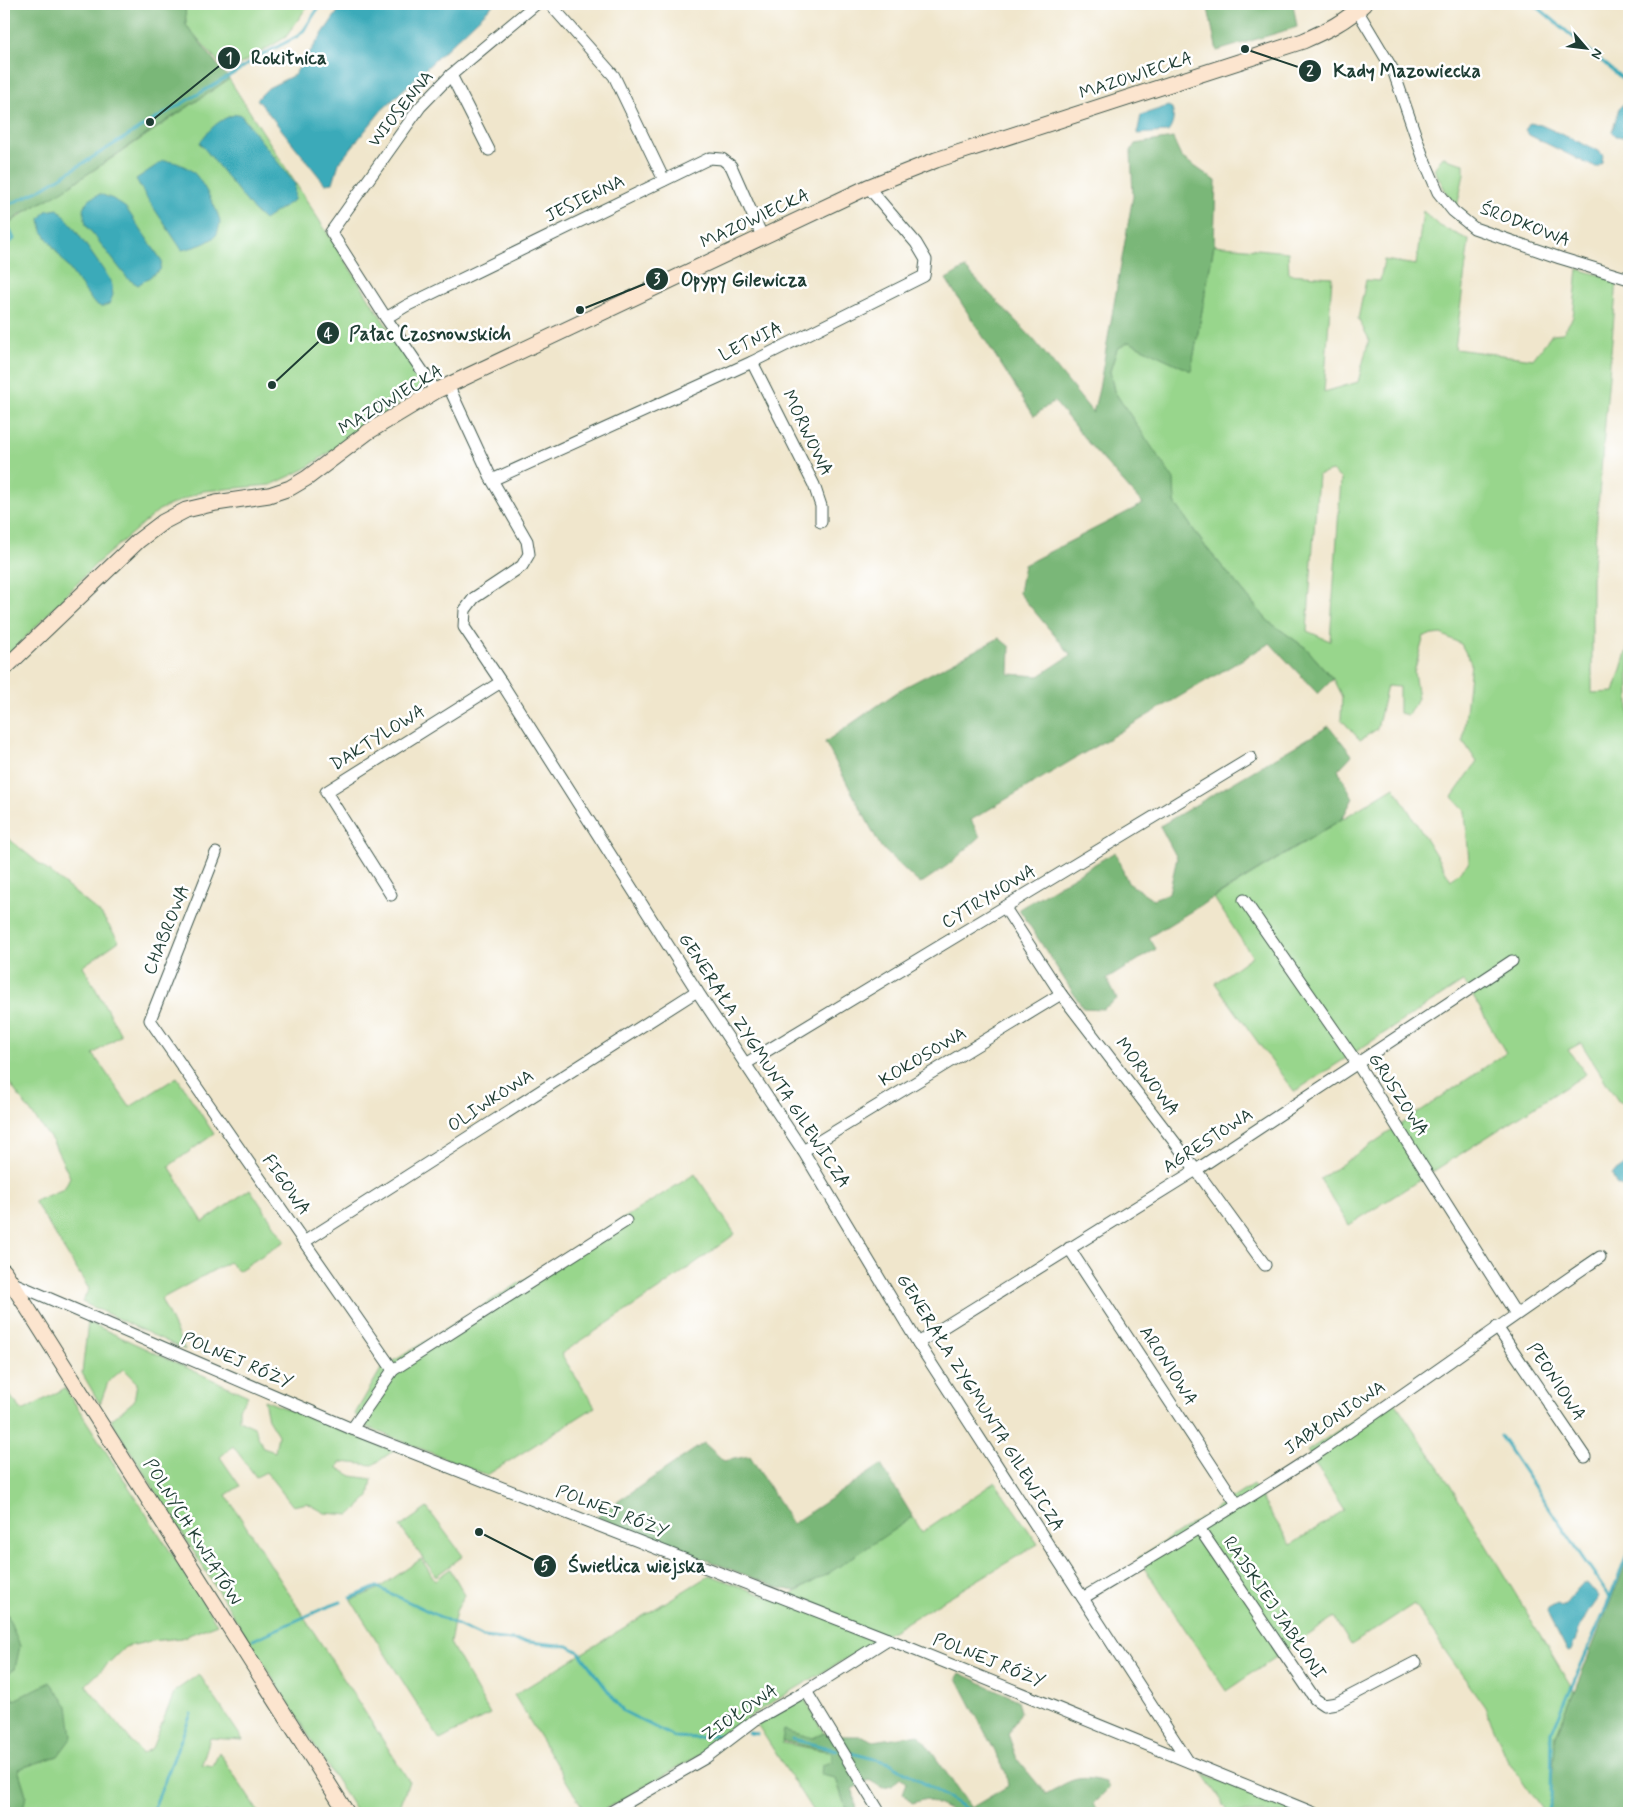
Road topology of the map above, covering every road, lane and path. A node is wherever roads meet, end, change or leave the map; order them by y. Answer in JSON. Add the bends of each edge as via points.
{"nodes":[{"id":1,"x":536,"y":4,"type":"edge"},
{"id":2,"x":550,"y":4,"type":"edge"},
{"id":3,"x":1361,"y":7,"type":"edge"},
{"id":4,"x":450,"y":75,"type":"junction"},
{"id":5,"x":489,"y":150,"type":"dead end"},
{"id":6,"x":664,"y":180,"type":"junction"},
{"id":7,"x":868,"y":187,"type":"junction"},
{"id":8,"x":331,"y":232,"type":"joint"},
{"id":9,"x":762,"y":236,"type":"junction"},
{"id":10,"x":1629,"y":278,"type":"edge"},
{"id":11,"x":386,"y":318,"type":"junction"},
{"id":12,"x":752,"y":362,"type":"junction"},
{"id":13,"x":442,"y":388,"type":"junction"},
{"id":14,"x":492,"y":480,"type":"junction"},
{"id":15,"x":821,"y":522,"type":"dead end"},
{"id":16,"x":4,"y":669,"type":"edge"},
{"id":17,"x":501,"y":682,"type":"junction"},
{"id":18,"x":1251,"y":758,"type":"dead end"},
{"id":19,"x":216,"y":853,"type":"dead end"},
{"id":20,"x":391,"y":895,"type":"dead end"},
{"id":21,"x":1244,"y":900,"type":"dead end"},
{"id":22,"x":1005,"y":908,"type":"junction"},
{"id":23,"x":1512,"y":960,"type":"dead end"},
{"id":24,"x":697,"y":991,"type":"junction"},
{"id":25,"x":1061,"y":994,"type":"junction"},
{"id":26,"x":150,"y":1020,"type":"joint"},
{"id":27,"x":744,"y":1064,"type":"junction"},
{"id":28,"x":1357,"y":1064,"type":"junction"},
{"id":29,"x":803,"y":1151,"type":"junction"},
{"id":30,"x":1196,"y":1170,"type":"junction"},
{"id":31,"x":626,"y":1220,"type":"dead end"},
{"id":32,"x":304,"y":1242,"type":"junction"},
{"id":33,"x":1069,"y":1248,"type":"junction"},
{"id":34,"x":1600,"y":1257,"type":"dead end"},
{"id":35,"x":1265,"y":1265,"type":"dead end"},
{"id":36,"x":8,"y":1277,"type":"edge"},
{"id":37,"x":1516,"y":1314,"type":"junction"},
{"id":38,"x":1497,"y":1326,"type":"junction"},
{"id":39,"x":918,"y":1343,"type":"junction"},
{"id":40,"x":392,"y":1370,"type":"junction"},
{"id":41,"x":352,"y":1429,"type":"junction"},
{"id":42,"x":1585,"y":1457,"type":"dead end"},
{"id":43,"x":1237,"y":1504,"type":"junction"},
{"id":44,"x":1199,"y":1528,"type":"junction"},
{"id":45,"x":1083,"y":1598,"type":"junction"},
{"id":46,"x":888,"y":1639,"type":"junction"},
{"id":47,"x":1416,"y":1662,"type":"dead end"},
{"id":48,"x":806,"y":1691,"type":"junction"},
{"id":49,"x":1188,"y":1761,"type":"junction"},
{"id":50,"x":348,"y":1813,"type":"edge"},
{"id":51,"x":609,"y":1813,"type":"edge"},
{"id":52,"x":880,"y":1813,"type":"edge"},
{"id":53,"x":1314,"y":1813,"type":"edge"}],
"edges":[{"from":1,"to":4,"type":"street","name":"WIOSENNA"},
{"from":2,"to":6,"type":"street","via":[[614,76]]},
{"from":3,"to":7,"type":"street","name":"MAZOWIECKA","via":[[1334,27],[1303,41],[936,160]]},
{"from":3,"to":10,"type":"street","name":"ŚRODKOWA","via":[[1393,70],[1438,192],[1453,211],[1474,228]]},
{"from":4,"to":5,"type":"street"},
{"from":4,"to":8,"type":"street","name":"WIOSENNA","via":[[420,107]]},
{"from":6,"to":9,"type":"street","name":"JESIENNA","via":[[710,158],[722,159],[731,166]]},
{"from":6,"to":11,"type":"street","name":"JESIENNA"},
{"from":7,"to":9,"type":"street","name":"MAZOWIECKA"},
{"from":7,"to":12,"type":"street","name":"LETNIA","via":[[916,243],[926,260],[924,276]]},
{"from":8,"to":11,"type":"street","name":"GENERAŁA ZYGMUNTA GILEWICZA"},
{"from":9,"to":13,"type":"street","name":"MAZOWIECKA"},
{"from":11,"to":13,"type":"street","name":"GENERAŁA ZYGMUNTA GILEWICZA"},
{"from":12,"to":14,"type":"street","name":"LETNIA"},
{"from":12,"to":15,"type":"street","name":"MORWOWA","via":[[814,485],[821,506]]},
{"from":13,"to":14,"type":"street","name":"GENERAŁA ZYGMUNTA GILEWICZA"},
{"from":13,"to":16,"type":"street","name":"MAZOWIECKA","via":[[374,428],[290,488],[269,496],[201,506],[162,522]]},
{"from":14,"to":17,"type":"street","name":"GENERAŁA ZYGMUNTA GILEWICZA","via":[[526,541],[529,554],[522,566],[474,598],[465,610],[464,627]]},
{"from":17,"to":20,"type":"street","name":"DAKTYLOWA","via":[[326,792]]},
{"from":17,"to":24,"type":"street","name":"GENERAŁA ZYGMUNTA GILEWICZA"},
{"from":18,"to":22,"type":"street","name":"CYTRYNOWA"},
{"from":19,"to":26,"type":"street","name":"CHABROWA"},
{"from":21,"to":28,"type":"street","name":"GRUSZOWA"},
{"from":22,"to":25,"type":"street","name":"MORWOWA"},
{"from":22,"to":27,"type":"street","name":"CYTRYNOWA"},
{"from":23,"to":28,"type":"street","name":"AGRESTOWA"},
{"from":24,"to":27,"type":"street","name":"GENERAŁA ZYGMUNTA GILEWICZA"},
{"from":24,"to":32,"type":"street","name":"OLIWKOWA"},
{"from":25,"to":29,"type":"street","name":"KOKOSOWA"},
{"from":25,"to":30,"type":"street","name":"MORWOWA"},
{"from":26,"to":32,"type":"street","name":"FIGOWA"},
{"from":27,"to":29,"type":"street","name":"GENERAŁA ZYGMUNTA GILEWICZA"},
{"from":28,"to":30,"type":"street","name":"AGRESTOWA"},
{"from":28,"to":37,"type":"street","name":"GRUSZOWA"},
{"from":29,"to":39,"type":"street","name":"GENERAŁA ZYGMUNTA GILEWICZA"},
{"from":30,"to":33,"type":"street","name":"AGRESTOWA"},
{"from":30,"to":35,"type":"street","name":"MORWOWA"},
{"from":31,"to":40,"type":"street"},
{"from":32,"to":40,"type":"street","name":"FIGOWA"},
{"from":33,"to":39,"type":"street","name":"AGRESTOWA"},
{"from":33,"to":43,"type":"street","name":"ARONIOWA"},
{"from":34,"to":37,"type":"street","name":"JABŁONIOWA"},
{"from":36,"to":41,"type":"street","name":"POLNEJ RÓŻY"},
{"from":36,"to":50,"type":"street","name":"POLNYCH KWIATÓW"},
{"from":37,"to":38,"type":"street","name":"JABŁONIOWA"},
{"from":38,"to":42,"type":"street","name":"PEONIOWA"},
{"from":38,"to":43,"type":"street","name":"JABŁONIOWA","via":[[1314,1455]]},
{"from":39,"to":45,"type":"street","name":"GENERAŁA ZYGMUNTA GILEWICZA"},
{"from":40,"to":41,"type":"street"},
{"from":41,"to":46,"type":"street","name":"POLNEJ RÓŻY"},
{"from":43,"to":44,"type":"street","name":"JABŁONIOWA"},
{"from":44,"to":45,"type":"street","name":"JABŁONIOWA"},
{"from":44,"to":47,"type":"street","name":"RAJSKIEJ JABŁONI","via":[[1310,1692],[1324,1705],[1337,1703]]},
{"from":45,"to":49,"type":"street","name":"GENERAŁA ZYGMUNTA GILEWICZA"},
{"from":46,"to":48,"type":"street","name":"ZIOŁOWA"},
{"from":46,"to":49,"type":"street","name":"POLNEJ RÓŻY"},
{"from":48,"to":51,"type":"street","name":"ZIOŁOWA","via":[[755,1720],[705,1758]]},
{"from":48,"to":52,"type":"street"},
{"from":49,"to":53,"type":"street","name":"POLNEJ RÓŻY"}]}
